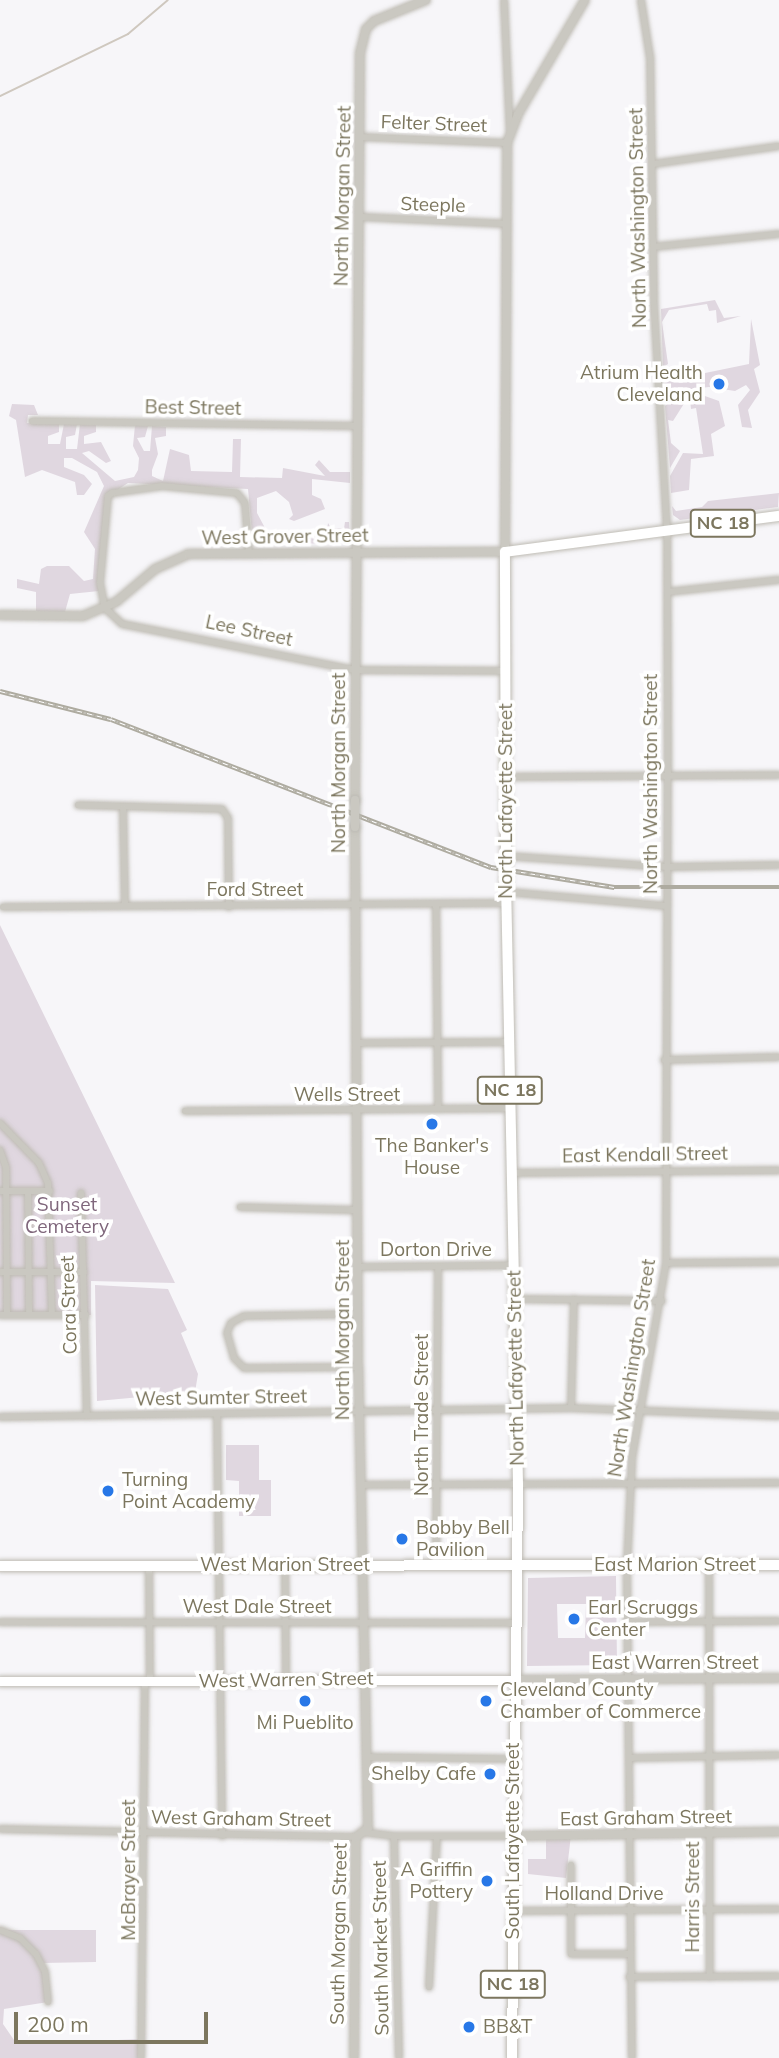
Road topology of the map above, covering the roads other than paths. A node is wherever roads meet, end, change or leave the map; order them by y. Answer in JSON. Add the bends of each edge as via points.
{"nodes":[{"id":1,"x":426,"y":0,"type":"edge"},
{"id":2,"x":504,"y":0,"type":"edge"},
{"id":3,"x":585,"y":0,"type":"edge"},
{"id":4,"x":641,"y":0,"type":"edge"},
{"id":5,"x":510,"y":132,"type":"junction"},
{"id":6,"x":360,"y":137,"type":"junction"},
{"id":7,"x":508,"y":143,"type":"junction"},
{"id":8,"x":779,"y":146,"type":"edge"},
{"id":9,"x":653,"y":164,"type":"junction"},
{"id":10,"x":359,"y":217,"type":"junction"},
{"id":11,"x":506,"y":223,"type":"junction"},
{"id":12,"x":779,"y":234,"type":"edge"},
{"id":13,"x":653,"y":247,"type":"junction"},
{"id":14,"x":32,"y":421,"type":"dead end"},
{"id":15,"x":355,"y":426,"type":"junction"},
{"id":16,"x":779,"y":516,"type":"edge"},
{"id":17,"x":667,"y":530,"type":"junction"},
{"id":18,"x":354,"y":552,"type":"junction"},
{"id":19,"x":505,"y":552,"type":"junction"},
{"id":20,"x":249,"y":553,"type":"junction"},
{"id":21,"x":779,"y":580,"type":"edge"},
{"id":22,"x":668,"y":592,"type":"junction"},
{"id":23,"x":105,"y":608,"type":"junction"},
{"id":24,"x":0,"y":615,"type":"edge"},
{"id":25,"x":354,"y":670,"type":"junction"},
{"id":26,"x":506,"y":671,"type":"junction"},
{"id":27,"x":779,"y":775,"type":"edge"},
{"id":28,"x":668,"y":776,"type":"junction"},
{"id":29,"x":505,"y":777,"type":"junction"},
{"id":30,"x":78,"y":805,"type":"dead end"},
{"id":31,"x":123,"y":808,"type":"junction"},
{"id":32,"x":506,"y":858,"type":"junction"},
{"id":33,"x":779,"y":865,"type":"edge"},
{"id":34,"x":667,"y":867,"type":"junction"},
{"id":35,"x":507,"y":892,"type":"junction"},
{"id":36,"x":125,"y":905,"type":"junction"},
{"id":37,"x":436,"y":905,"type":"junction"},
{"id":38,"x":355,"y":906,"type":"junction"},
{"id":39,"x":666,"y":906,"type":"junction"},
{"id":40,"x":3,"y":907,"type":"dead end"},
{"id":41,"x":229,"y":907,"type":"junction"},
{"id":42,"x":438,"y":1042,"type":"junction"},
{"id":43,"x":509,"y":1042,"type":"junction"},
{"id":44,"x":358,"y":1043,"type":"junction"},
{"id":45,"x":779,"y":1057,"type":"edge"},
{"id":46,"x":664,"y":1060,"type":"junction"},
{"id":47,"x":510,"y":1108,"type":"junction"},
{"id":48,"x":438,"y":1109,"type":"junction"},
{"id":49,"x":185,"y":1111,"type":"dead end"},
{"id":50,"x":357,"y":1112,"type":"junction"},
{"id":51,"x":0,"y":1123,"type":"edge"},
{"id":52,"x":0,"y":1150,"type":"edge"},
{"id":53,"x":779,"y":1170,"type":"edge"},
{"id":54,"x":666,"y":1171,"type":"junction"},
{"id":55,"x":512,"y":1172,"type":"junction"},
{"id":56,"x":3,"y":1191,"type":"edge"},
{"id":57,"x":28,"y":1191,"type":"junction"},
{"id":58,"x":50,"y":1191,"type":"junction"},
{"id":59,"x":81,"y":1193,"type":"dead end"},
{"id":60,"x":240,"y":1208,"type":"dead end"},
{"id":61,"x":358,"y":1210,"type":"junction"},
{"id":62,"x":779,"y":1262,"type":"edge"},
{"id":63,"x":666,"y":1263,"type":"junction"},
{"id":64,"x":514,"y":1265,"type":"junction"},
{"id":65,"x":438,"y":1266,"type":"junction"},
{"id":66,"x":358,"y":1267,"type":"junction"},
{"id":67,"x":3,"y":1272,"type":"edge"},
{"id":68,"x":29,"y":1272,"type":"junction"},
{"id":69,"x":51,"y":1272,"type":"junction"},
{"id":70,"x":84,"y":1272,"type":"junction"},
{"id":71,"x":515,"y":1299,"type":"junction"},
{"id":72,"x":574,"y":1299,"type":"junction"},
{"id":73,"x":662,"y":1301,"type":"junction"},
{"id":74,"x":358,"y":1314,"type":"junction"},
{"id":75,"x":3,"y":1315,"type":"edge"},
{"id":76,"x":29,"y":1315,"type":"junction"},
{"id":77,"x":52,"y":1315,"type":"junction"},
{"id":78,"x":86,"y":1315,"type":"junction"},
{"id":79,"x":358,"y":1367,"type":"junction"},
{"id":80,"x":571,"y":1408,"type":"junction"},
{"id":81,"x":516,"y":1410,"type":"junction"},
{"id":82,"x":640,"y":1410,"type":"junction"},
{"id":83,"x":437,"y":1411,"type":"junction"},
{"id":84,"x":359,"y":1412,"type":"junction"},
{"id":85,"x":217,"y":1414,"type":"junction"},
{"id":86,"x":88,"y":1416,"type":"junction"},
{"id":87,"x":779,"y":1416,"type":"edge"},
{"id":88,"x":0,"y":1417,"type":"edge"},
{"id":89,"x":630,"y":1483,"type":"junction"},
{"id":90,"x":779,"y":1483,"type":"edge"},
{"id":91,"x":361,"y":1485,"type":"junction"},
{"id":92,"x":437,"y":1485,"type":"junction"},
{"id":93,"x":518,"y":1485,"type":"junction"},
{"id":94,"x":515,"y":1564,"type":"junction"},
{"id":95,"x":216,"y":1565,"type":"junction"},
{"id":96,"x":285,"y":1565,"type":"junction"},
{"id":97,"x":365,"y":1565,"type":"junction"},
{"id":98,"x":436,"y":1565,"type":"junction"},
{"id":99,"x":709,"y":1565,"type":"junction"},
{"id":100,"x":779,"y":1565,"type":"edge"},
{"id":101,"x":0,"y":1566,"type":"edge"},
{"id":102,"x":149,"y":1566,"type":"junction"},
{"id":103,"x":571,"y":1566,"type":"joint"},
{"id":104,"x":627,"y":1566,"type":"junction"},
{"id":105,"x":709,"y":1621,"type":"junction"},
{"id":106,"x":779,"y":1621,"type":"edge"},
{"id":107,"x":0,"y":1622,"type":"edge"},
{"id":108,"x":149,"y":1622,"type":"junction"},
{"id":109,"x":217,"y":1622,"type":"junction"},
{"id":110,"x":628,"y":1622,"type":"junction"},
{"id":111,"x":285,"y":1623,"type":"junction"},
{"id":112,"x":366,"y":1623,"type":"junction"},
{"id":113,"x":514,"y":1623,"type":"junction"},
{"id":114,"x":367,"y":1678,"type":"junction"},
{"id":115,"x":629,"y":1678,"type":"junction"},
{"id":116,"x":779,"y":1678,"type":"edge"},
{"id":117,"x":286,"y":1679,"type":"junction"},
{"id":118,"x":709,"y":1679,"type":"junction"},
{"id":119,"x":513,"y":1680,"type":"junction"},
{"id":120,"x":572,"y":1680,"type":"joint"},
{"id":121,"x":0,"y":1681,"type":"edge"},
{"id":122,"x":147,"y":1681,"type":"junction"},
{"id":123,"x":219,"y":1681,"type":"junction"},
{"id":124,"x":779,"y":1755,"type":"edge"},
{"id":125,"x":709,"y":1756,"type":"junction"},
{"id":126,"x":368,"y":1757,"type":"junction"},
{"id":127,"x":631,"y":1758,"type":"junction"},
{"id":128,"x":514,"y":1759,"type":"junction"},
{"id":129,"x":0,"y":1829,"type":"edge"},
{"id":130,"x":709,"y":1832,"type":"junction"},
{"id":131,"x":779,"y":1832,"type":"edge"},
{"id":132,"x":145,"y":1833,"type":"junction"},
{"id":133,"x":630,"y":1833,"type":"junction"},
{"id":134,"x":358,"y":1835,"type":"junction"},
{"id":135,"x":222,"y":1836,"type":"junction"},
{"id":136,"x":394,"y":1836,"type":"junction"},
{"id":137,"x":437,"y":1836,"type":"junction"},
{"id":138,"x":514,"y":1836,"type":"junction"},
{"id":139,"x":571,"y":1865,"type":"dead end"},
{"id":140,"x":631,"y":1909,"type":"junction"},
{"id":141,"x":709,"y":1909,"type":"junction"},
{"id":142,"x":779,"y":1909,"type":"edge"},
{"id":143,"x":571,"y":1910,"type":"junction"},
{"id":144,"x":513,"y":1911,"type":"junction"},
{"id":145,"x":0,"y":1930,"type":"edge"},
{"id":146,"x":629,"y":1954,"type":"junction"},
{"id":147,"x":779,"y":1976,"type":"edge"},
{"id":148,"x":629,"y":1977,"type":"junction"},
{"id":149,"x":710,"y":1977,"type":"junction"},
{"id":150,"x":429,"y":1987,"type":"dead end"},
{"id":151,"x":48,"y":2002,"type":"dead end"},
{"id":152,"x":141,"y":2058,"type":"edge"},
{"id":153,"x":354,"y":2058,"type":"edge"},
{"id":154,"x":399,"y":2058,"type":"edge"},
{"id":155,"x":512,"y":2058,"type":"edge"},
{"id":156,"x":632,"y":2058,"type":"edge"}],
"edges":[{"from":1,"to":6,"type":"street","name":"North Morgan Street","via":[[383,16],[366,29],[360,53]]},
{"from":2,"to":5,"type":"street"},
{"from":3,"to":5,"type":"street","name":"North Lafayette Street"},
{"from":4,"to":9,"type":"street","name":"North Washington Street","via":[[648,26]]},
{"from":5,"to":7,"type":"street","name":"North Lafayette Street"},
{"from":6,"to":7,"type":"street","name":"Felter Street"},
{"from":6,"to":10,"type":"street","name":"North Morgan Street"},
{"from":7,"to":11,"type":"street","name":"North Lafayette Street"},
{"from":8,"to":9,"type":"street"},
{"from":9,"to":13,"type":"street","name":"North Washington Street"},
{"from":10,"to":11,"type":"street","name":"Steeple"},
{"from":10,"to":15,"type":"street","name":"North Morgan Street"},
{"from":11,"to":19,"type":"street","name":"North Lafayette Street"},
{"from":12,"to":13,"type":"street"},
{"from":13,"to":17,"type":"street","name":"North Washington Street"},
{"from":14,"to":15,"type":"street","name":"Best Street"},
{"from":15,"to":18,"type":"street","name":"North Morgan Street"},
{"from":16,"to":17,"type":"main road","number":"NC 18"},
{"from":17,"to":19,"type":"main road","number":"NC 18"},
{"from":17,"to":22,"type":"street","name":"North Washington Street"},
{"from":18,"to":19,"type":"street","name":"West Grover Street"},
{"from":18,"to":20,"type":"street","name":"West Grover Street"},
{"from":18,"to":25,"type":"street","name":"North Morgan Street"},
{"from":19,"to":26,"type":"main road","name":"North Lafayette Street","number":"NC 18"},
{"from":20,"to":23,"type":"street","name":"West Grover Street","via":[[180,557],[155,569]]},
{"from":20,"to":23,"type":"street","via":[[245,503],[237,493],[162,486],[107,496],[100,583]]},
{"from":21,"to":22,"type":"street"},
{"from":22,"to":28,"type":"street","name":"North Washington Street"},
{"from":23,"to":24,"type":"street","name":"West Grover Street","via":[[68,618]]},
{"from":23,"to":25,"type":"street","name":"Lee Street","via":[[122,624]]},
{"from":25,"to":26,"type":"street","name":"Lee Street"},
{"from":25,"to":38,"type":"street","name":"North Morgan Street","bridge":true},
{"from":26,"to":29,"type":"main road","name":"North Lafayette Street","number":"NC 18"},
{"from":27,"to":28,"type":"street"},
{"from":28,"to":29,"type":"street"},
{"from":28,"to":34,"type":"street","name":"North Washington Street"},
{"from":29,"to":32,"type":"main road","name":"North Lafayette Street","number":"NC 18"},
{"from":30,"to":31,"type":"street"},
{"from":31,"to":36,"type":"street"},
{"from":31,"to":41,"type":"street","via":[[212,808],[227,813]]},
{"from":32,"to":34,"type":"street"},
{"from":32,"to":35,"type":"main road","name":"North Lafayette Street","number":"NC 18","bridge":true},
{"from":33,"to":34,"type":"street"},
{"from":34,"to":39,"type":"street","name":"North Washington Street"},
{"from":35,"to":37,"type":"street","name":"Ford Street"},
{"from":35,"to":39,"type":"street","name":"Ford Street"},
{"from":35,"to":43,"type":"main road","name":"North Lafayette Street","number":"NC 18"},
{"from":36,"to":40,"type":"street","name":"Ford Street"},
{"from":36,"to":41,"type":"street","name":"Ford Street"},
{"from":37,"to":38,"type":"street","name":"Ford Street"},
{"from":37,"to":42,"type":"street"},
{"from":38,"to":41,"type":"street","name":"Ford Street"},
{"from":38,"to":44,"type":"street","name":"North Morgan Street"},
{"from":39,"to":46,"type":"street","name":"North Washington Street"},
{"from":42,"to":43,"type":"street"},
{"from":42,"to":44,"type":"street"},
{"from":42,"to":48,"type":"street"},
{"from":43,"to":47,"type":"main road","name":"North Lafayette Street","number":"NC 18"},
{"from":44,"to":50,"type":"street","name":"North Morgan Street"},
{"from":45,"to":46,"type":"street"},
{"from":46,"to":54,"type":"street","name":"North Washington Street"},
{"from":47,"to":48,"type":"street","name":"Wells Street"},
{"from":47,"to":55,"type":"main road","name":"North Lafayette Street","number":"NC 18"},
{"from":48,"to":50,"type":"street","name":"Wells Street"},
{"from":49,"to":50,"type":"street","name":"Wells Street"},
{"from":50,"to":61,"type":"street","name":"North Morgan Street"},
{"from":51,"to":58,"type":"street","via":[[40,1163]]},
{"from":52,"to":56,"type":"street","via":[[6,1159]]},
{"from":53,"to":54,"type":"street","name":"East Kendall Street"},
{"from":54,"to":55,"type":"street","name":"East Kendall Street"},
{"from":54,"to":63,"type":"street","name":"North Washington Street"},
{"from":55,"to":64,"type":"main road","name":"North Lafayette Street","number":"NC 18"},
{"from":56,"to":57,"type":"street"},
{"from":56,"to":67,"type":"street"},
{"from":57,"to":58,"type":"street"},
{"from":57,"to":68,"type":"street"},
{"from":58,"to":69,"type":"street"},
{"from":59,"to":70,"type":"street","name":"Cora Street"},
{"from":60,"to":61,"type":"street"},
{"from":61,"to":66,"type":"street","name":"North Morgan Street"},
{"from":62,"to":63,"type":"street"},
{"from":63,"to":73,"type":"street","name":"North Washington Street"},
{"from":64,"to":65,"type":"street","name":"Dorton Drive"},
{"from":64,"to":71,"type":"main road","name":"North Lafayette Street","number":"NC 18"},
{"from":65,"to":66,"type":"street","name":"Dorton Drive"},
{"from":65,"to":83,"type":"street","name":"North Trade Street"},
{"from":66,"to":74,"type":"street","name":"North Morgan Street"},
{"from":67,"to":68,"type":"street"},
{"from":67,"to":75,"type":"street"},
{"from":68,"to":69,"type":"street"},
{"from":68,"to":76,"type":"street"},
{"from":69,"to":70,"type":"street"},
{"from":69,"to":77,"type":"street"},
{"from":70,"to":78,"type":"street","name":"Cora Street"},
{"from":71,"to":72,"type":"street"},
{"from":71,"to":81,"type":"main road","name":"North Lafayette Street","number":"NC 18"},
{"from":72,"to":73,"type":"street"},
{"from":72,"to":80,"type":"street"},
{"from":73,"to":82,"type":"street","name":"North Washington Street"},
{"from":74,"to":79,"type":"street","name":"North Morgan Street"},
{"from":74,"to":79,"type":"street","via":[[244,1316],[230,1322],[226,1334],[234,1359],[244,1368]]},
{"from":75,"to":76,"type":"street"},
{"from":76,"to":77,"type":"street"},
{"from":77,"to":78,"type":"street"},
{"from":78,"to":86,"type":"street","name":"Cora Street"},
{"from":79,"to":84,"type":"street","name":"North Morgan Street"},
{"from":80,"to":81,"type":"street","name":"West Sumter Street"},
{"from":80,"to":82,"type":"street","name":"West Sumter Street"},
{"from":81,"to":83,"type":"street","name":"West Sumter Street"},
{"from":81,"to":93,"type":"main road","name":"North Lafayette Street","number":"NC 18"},
{"from":82,"to":87,"type":"street","name":"West Sumter Street"},
{"from":82,"to":89,"type":"street","name":"North Washington Street"},
{"from":83,"to":84,"type":"street","name":"West Sumter Street"},
{"from":83,"to":92,"type":"street","name":"North Trade Street"},
{"from":84,"to":85,"type":"street","name":"West Sumter Street"},
{"from":84,"to":91,"type":"street","name":"North Morgan Street"},
{"from":85,"to":86,"type":"street","name":"West Sumter Street"},
{"from":85,"to":95,"type":"street"},
{"from":86,"to":88,"type":"street","name":"West Sumter Street"},
{"from":89,"to":90,"type":"street"},
{"from":89,"to":93,"type":"street"},
{"from":89,"to":104,"type":"street","name":"North Washington Street"},
{"from":91,"to":92,"type":"street"},
{"from":91,"to":97,"type":"street","name":"North Morgan Street"},
{"from":92,"to":93,"type":"street"},
{"from":92,"to":98,"type":"street","name":"North Trade Street"},
{"from":93,"to":94,"type":"main road","name":"North Lafayette Street","number":"NC 18"},
{"from":94,"to":98,"type":"main road","name":"West Marion Street"},
{"from":94,"to":103,"type":"main road","name":"West Marion Street"},
{"from":94,"to":113,"type":"main road","name":"North Lafayette Street","number":"NC 18"},
{"from":95,"to":96,"type":"main road","name":"West Marion Street"},
{"from":95,"to":102,"type":"main road","name":"West Marion Street"},
{"from":95,"to":109,"type":"street"},
{"from":96,"to":97,"type":"main road","name":"West Marion Street"},
{"from":96,"to":111,"type":"street"},
{"from":97,"to":98,"type":"main road","name":"West Marion Street"},
{"from":97,"to":112,"type":"street","name":"South Morgan Street"},
{"from":99,"to":100,"type":"main road","name":"East Marion Street"},
{"from":99,"to":104,"type":"main road","name":"East Marion Street"},
{"from":99,"to":105,"type":"street","name":"Harris Street"},
{"from":101,"to":102,"type":"main road","name":"West Marion Street"},
{"from":102,"to":108,"type":"street","name":"McBrayer Street"},
{"from":103,"to":104,"type":"main road","name":"East Marion Street"},
{"from":104,"to":110,"type":"street","name":"North Washington Street"},
{"from":105,"to":106,"type":"street"},
{"from":105,"to":110,"type":"street"},
{"from":105,"to":118,"type":"street","name":"Harris Street"},
{"from":107,"to":108,"type":"street","name":"West Dale Street"},
{"from":108,"to":109,"type":"street","name":"West Dale Street"},
{"from":108,"to":122,"type":"street","name":"McBrayer Street"},
{"from":109,"to":111,"type":"street","name":"West Dale Street"},
{"from":109,"to":123,"type":"street"},
{"from":110,"to":115,"type":"street","name":"North Washington Street"},
{"from":111,"to":112,"type":"street","name":"West Dale Street"},
{"from":111,"to":117,"type":"street"},
{"from":112,"to":113,"type":"street","name":"West Dale Street"},
{"from":112,"to":114,"type":"street","name":"South Morgan Street"},
{"from":113,"to":119,"type":"main road","name":"South Lafayette Street","number":"NC 18"},
{"from":114,"to":117,"type":"main road","name":"West Warren Street"},
{"from":114,"to":119,"type":"main road","name":"West Warren Street"},
{"from":114,"to":126,"type":"street","name":"South Morgan Street"},
{"from":115,"to":118,"type":"street","name":"East Warren Street"},
{"from":115,"to":120,"type":"street","name":"East Warren Street"},
{"from":115,"to":127,"type":"street","name":"North Washington Street"},
{"from":116,"to":118,"type":"street","name":"East Warren Street"},
{"from":117,"to":123,"type":"main road","name":"West Warren Street"},
{"from":118,"to":125,"type":"street","name":"Harris Street"},
{"from":119,"to":120,"type":"street","name":"West Warren Street"},
{"from":119,"to":128,"type":"main road","name":"South Lafayette Street","number":"NC 18"},
{"from":121,"to":122,"type":"main road","name":"West Warren Street"},
{"from":122,"to":123,"type":"main road","name":"West Warren Street"},
{"from":122,"to":132,"type":"street","name":"McBrayer Street"},
{"from":123,"to":135,"type":"street"},
{"from":124,"to":125,"type":"street"},
{"from":125,"to":127,"type":"street"},
{"from":125,"to":130,"type":"street","name":"Harris Street"},
{"from":126,"to":128,"type":"street"},
{"from":126,"to":134,"type":"street","name":"South Morgan Street","via":[[368,1828]]},
{"from":127,"to":133,"type":"street","name":"North Washington Street"},
{"from":128,"to":138,"type":"main road","name":"South Lafayette Street","number":"NC 18"},
{"from":129,"to":132,"type":"street","name":"West Graham Street"},
{"from":130,"to":131,"type":"street","name":"East Graham Street"},
{"from":130,"to":133,"type":"street","name":"East Graham Street"},
{"from":130,"to":141,"type":"street","name":"Harris Street"},
{"from":132,"to":135,"type":"street","name":"West Graham Street"},
{"from":132,"to":152,"type":"street","name":"McBrayer Street"},
{"from":133,"to":138,"type":"street","name":"East Graham Street"},
{"from":133,"to":140,"type":"street","name":"North Washington Street"},
{"from":134,"to":135,"type":"street","name":"West Graham Street"},
{"from":134,"to":136,"type":"street","name":"West Graham Street"},
{"from":134,"to":153,"type":"street","name":"South Morgan Street"},
{"from":136,"to":137,"type":"street","name":"West Graham Street"},
{"from":136,"to":154,"type":"street","name":"South Market Street"},
{"from":137,"to":138,"type":"street","name":"West Graham Street"},
{"from":137,"to":150,"type":"street"},
{"from":138,"to":144,"type":"main road","name":"South Lafayette Street","number":"NC 18"},
{"from":139,"to":143,"type":"street"},
{"from":140,"to":141,"type":"street","name":"Holland Drive"},
{"from":140,"to":143,"type":"street","name":"Holland Drive"},
{"from":140,"to":146,"type":"street","name":"North Washington Street"},
{"from":141,"to":142,"type":"street","name":"Holland Drive"},
{"from":141,"to":149,"type":"street","name":"Harris Street"},
{"from":143,"to":144,"type":"street","name":"Holland Drive"},
{"from":143,"to":146,"type":"street","via":[[571,1954]]},
{"from":144,"to":155,"type":"main road","name":"South Lafayette Street","number":"NC 18"},
{"from":145,"to":151,"type":"street","via":[[20,1938],[36,1954],[45,1972]]},
{"from":146,"to":148,"type":"street","name":"North Washington Street"},
{"from":147,"to":149,"type":"street"},
{"from":148,"to":149,"type":"street"},
{"from":148,"to":156,"type":"street","name":"North Washington Street"}]}
